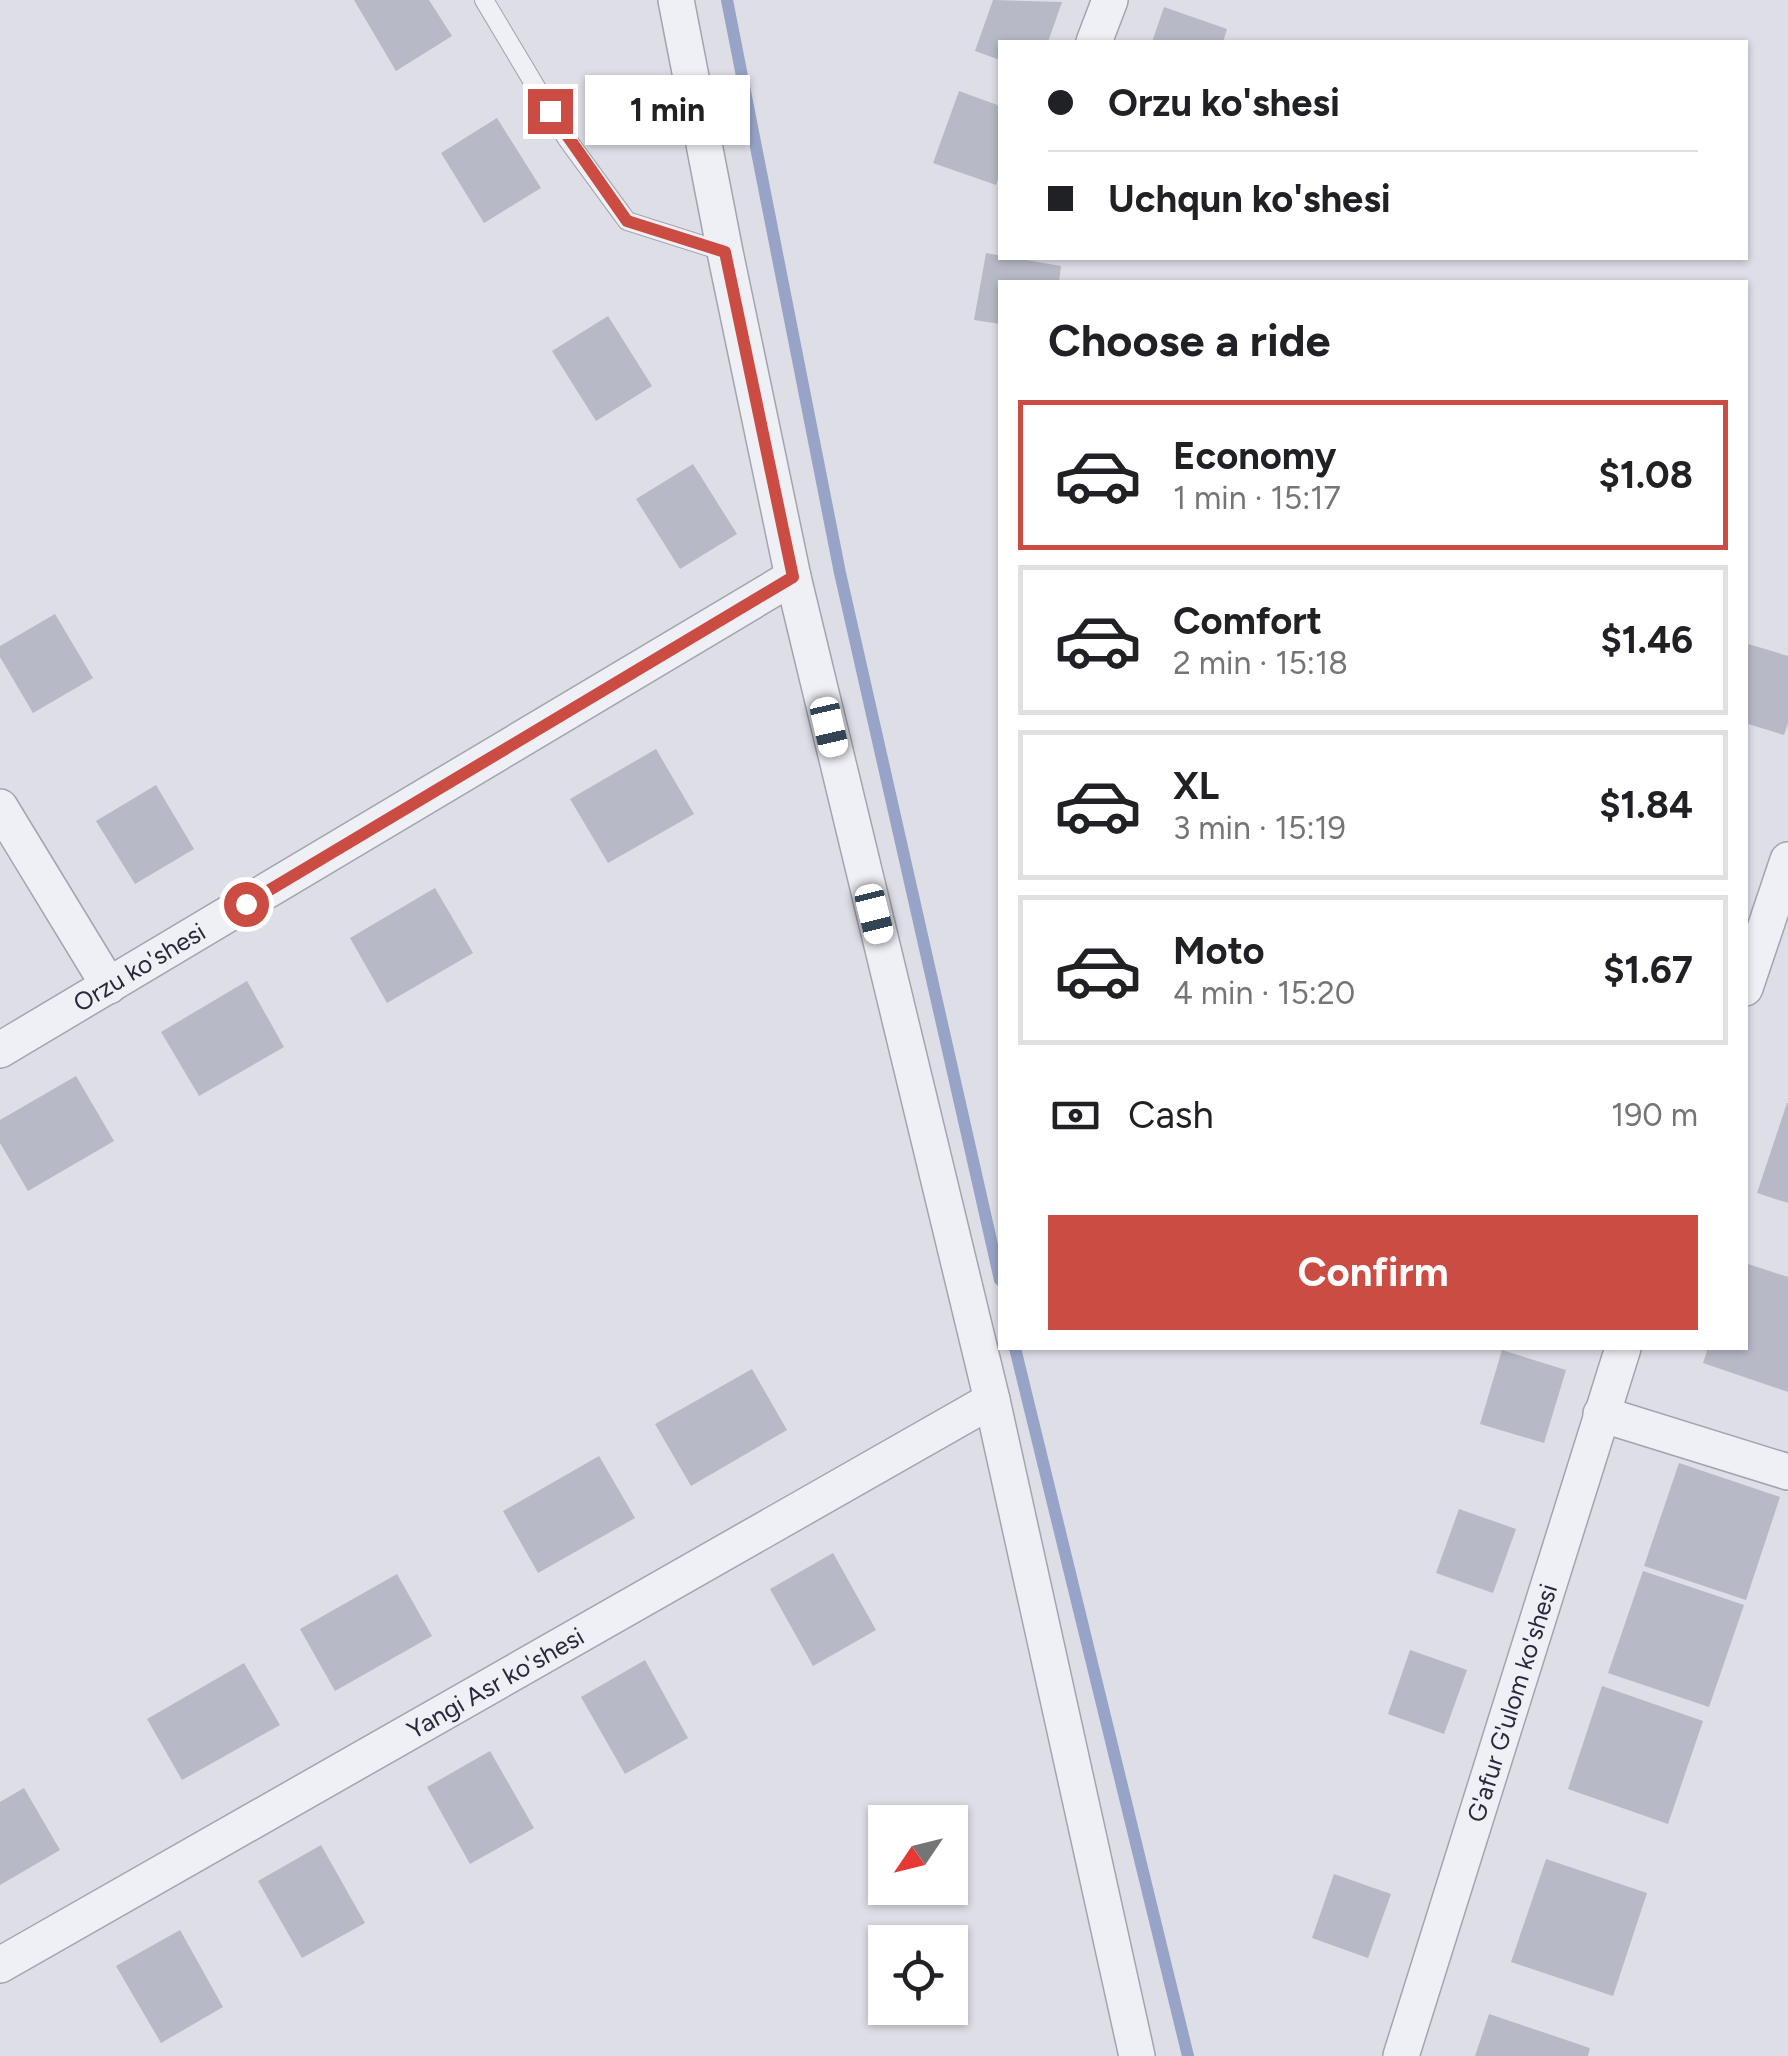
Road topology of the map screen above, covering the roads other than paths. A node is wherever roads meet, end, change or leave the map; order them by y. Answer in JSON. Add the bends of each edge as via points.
{"nodes":[{"id":1,"x":484,"y":0,"type":"edge"},
{"id":2,"x":676,"y":0,"type":"edge"},
{"id":3,"x":1110,"y":0,"type":"edge"},
{"id":4,"x":1095,"y":40,"type":"edge"},
{"id":5,"x":725,"y":252,"type":"junction"},
{"id":6,"x":793,"y":577,"type":"junction"},
{"id":7,"x":0,"y":807,"type":"edge"},
{"id":8,"x":1788,"y":860,"type":"edge"},
{"id":9,"x":1748,"y":979,"type":"edge"},
{"id":10,"x":110,"y":986,"type":"junction"},
{"id":11,"x":0,"y":1050,"type":"edge"},
{"id":12,"x":1622,"y":1350,"type":"edge"},
{"id":13,"x":992,"y":1400,"type":"junction"},
{"id":14,"x":1601,"y":1414,"type":"junction"},
{"id":15,"x":1788,"y":1472,"type":"edge"},
{"id":16,"x":0,"y":1965,"type":"edge"},
{"id":17,"x":1137,"y":2056,"type":"edge"},
{"id":18,"x":1400,"y":2056,"type":"edge"}],
"edges":[{"from":1,"to":5,"type":"lane","via":[[567,139],[627,221]]},
{"from":2,"to":5,"type":"street"},
{"from":3,"to":4,"type":"street"},
{"from":5,"to":6,"type":"street"},
{"from":6,"to":10,"type":"street","name":"Orzu ko'shesi"},
{"from":6,"to":13,"type":"street"},
{"from":7,"to":10,"type":"street"},
{"from":8,"to":9,"type":"street"},
{"from":10,"to":11,"type":"street","name":"Orzu ko'shesi"},
{"from":12,"to":14,"type":"street","name":"G'afur G'ulom ko'shesi"},
{"from":13,"to":16,"type":"street","name":"Yangi Asr ko'shesi"},
{"from":13,"to":17,"type":"street"},
{"from":14,"to":15,"type":"street"},
{"from":14,"to":18,"type":"street","name":"G'afur G'ulom ko'shesi"}]}
